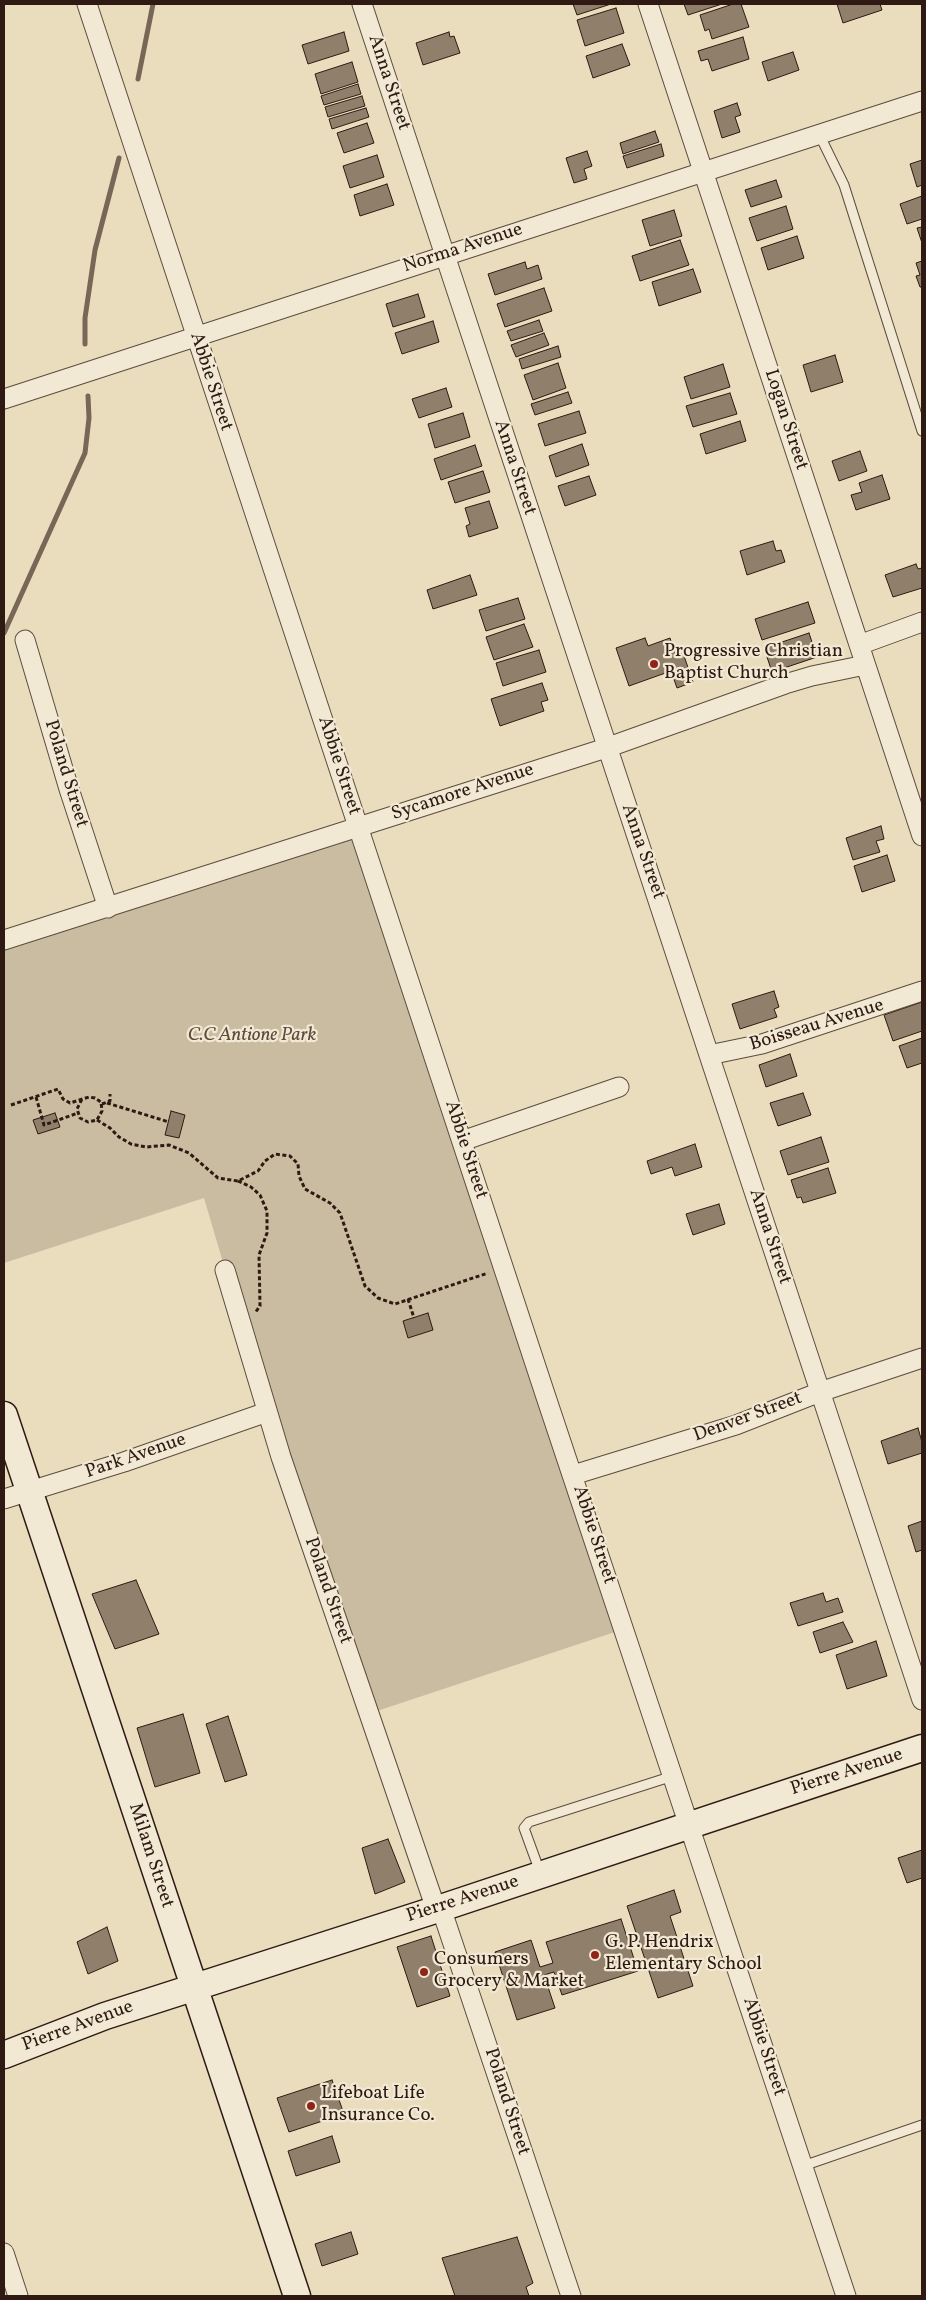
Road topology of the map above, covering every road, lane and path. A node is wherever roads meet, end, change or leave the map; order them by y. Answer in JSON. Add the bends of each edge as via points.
{"nodes":[{"id":1,"x":87,"y":4,"type":"edge"},
{"id":2,"x":362,"y":4,"type":"edge"},
{"id":3,"x":648,"y":4,"type":"edge"},
{"id":4,"x":922,"y":101,"type":"edge"},
{"id":5,"x":819,"y":134,"type":"junction"},
{"id":6,"x":704,"y":172,"type":"junction"},
{"id":7,"x":444,"y":256,"type":"junction"},
{"id":8,"x":195,"y":336,"type":"junction"},
{"id":9,"x":4,"y":399,"type":"edge"},
{"id":10,"x":922,"y":431,"type":"edge"},
{"id":11,"x":922,"y":622,"type":"edge"},
{"id":12,"x":24,"y":640,"type":"dead end"},
{"id":13,"x":859,"y":645,"type":"junction"},
{"id":14,"x":866,"y":665,"type":"junction"},
{"id":15,"x":606,"y":748,"type":"junction"},
{"id":16,"x":359,"y":826,"type":"junction"},
{"id":17,"x":922,"y":836,"type":"edge"},
{"id":18,"x":108,"y":908,"type":"junction"},
{"id":19,"x":4,"y":940,"type":"edge"},
{"id":20,"x":922,"y":991,"type":"edge"},
{"id":21,"x":709,"y":1055,"type":"junction"},
{"id":22,"x":619,"y":1087,"type":"dead end"},
{"id":23,"x":110,"y":1094,"type":"dead end"},
{"id":24,"x":36,"y":1097,"type":"junction"},
{"id":25,"x":82,"y":1100,"type":"junction"},
{"id":26,"x":107,"y":1103,"type":"junction"},
{"id":27,"x":102,"y":1104,"type":"junction"},
{"id":28,"x":11,"y":1105,"type":"dead end"},
{"id":29,"x":78,"y":1113,"type":"junction"},
{"id":30,"x":98,"y":1120,"type":"junction"},
{"id":31,"x":169,"y":1122,"type":"dead end"},
{"id":32,"x":462,"y":1141,"type":"junction"},
{"id":33,"x":238,"y":1181,"type":"junction"},
{"id":34,"x":225,"y":1270,"type":"dead end"},
{"id":35,"x":494,"y":1271,"type":"dead end"},
{"id":36,"x":408,"y":1300,"type":"junction"},
{"id":37,"x":414,"y":1318,"type":"dead end"},
{"id":38,"x":242,"y":1328,"type":"junction"},
{"id":39,"x":922,"y":1358,"type":"edge"},
{"id":40,"x":820,"y":1392,"type":"junction"},
{"id":41,"x":266,"y":1412,"type":"junction"},
{"id":42,"x":4,"y":1415,"type":"edge"},
{"id":43,"x":573,"y":1475,"type":"junction"},
{"id":44,"x":29,"y":1492,"type":"junction"},
{"id":45,"x":4,"y":1499,"type":"edge"},
{"id":46,"x":922,"y":1700,"type":"edge"},
{"id":47,"x":922,"y":1748,"type":"edge"},
{"id":48,"x":672,"y":1776,"type":"junction"},
{"id":49,"x":689,"y":1825,"type":"junction"},
{"id":50,"x":541,"y":1875,"type":"junction"},
{"id":51,"x":438,"y":1909,"type":"junction"},
{"id":52,"x":194,"y":1987,"type":"junction"},
{"id":53,"x":4,"y":2055,"type":"edge"},
{"id":54,"x":922,"y":2125,"type":"edge"},
{"id":55,"x":803,"y":2166,"type":"junction"},
{"id":56,"x":4,"y":2253,"type":"edge"},
{"id":57,"x":18,"y":2296,"type":"edge"},
{"id":58,"x":297,"y":2296,"type":"edge"},
{"id":59,"x":571,"y":2296,"type":"edge"},
{"id":60,"x":846,"y":2296,"type":"edge"}],
"edges":[{"from":1,"to":8,"type":"street","name":"Abbie Street"},
{"from":2,"to":7,"type":"street","name":"Anna Street"},
{"from":3,"to":6,"type":"street","name":"Logan Street"},
{"from":4,"to":5,"type":"street","name":"Norma Avenue"},
{"from":5,"to":6,"type":"street","name":"Norma Avenue"},
{"from":5,"to":10,"type":"lane","via":[[844,186]]},
{"from":6,"to":7,"type":"street","name":"Norma Avenue"},
{"from":6,"to":13,"type":"street","name":"Logan Street"},
{"from":7,"to":8,"type":"street","name":"Norma Avenue"},
{"from":7,"to":15,"type":"street","name":"Anna Street"},
{"from":8,"to":9,"type":"street","name":"Norma Avenue"},
{"from":8,"to":16,"type":"street","name":"Abbie Street"},
{"from":11,"to":13,"type":"street"},
{"from":12,"to":18,"type":"street","name":"Poland Street"},
{"from":13,"to":14,"type":"street","name":"Logan Street"},
{"from":14,"to":15,"type":"street","name":"Sycamore Avenue","via":[[785,684]]},
{"from":14,"to":17,"type":"street","name":"Logan Street"},
{"from":15,"to":16,"type":"street","name":"Sycamore Avenue"},
{"from":15,"to":21,"type":"street","name":"Anna Street"},
{"from":16,"to":18,"type":"street","name":"Sycamore Avenue"},
{"from":16,"to":32,"type":"street","name":"Abbie Street"},
{"from":18,"to":19,"type":"street","name":"Sycamore Avenue"},
{"from":20,"to":21,"type":"street","name":"Boisseau Avenue","via":[[762,1044]]},
{"from":21,"to":40,"type":"street","name":"Anna Street"},
{"from":22,"to":32,"type":"street"},
{"from":23,"to":26,"type":"path"},
{"from":24,"to":25,"type":"path","via":[[58,1089],[63,1099],[70,1103]]},
{"from":24,"to":28,"type":"path"},
{"from":24,"to":29,"type":"path","via":[[44,1124]]},
{"from":25,"to":27,"type":"path","via":[[95,1098]]},
{"from":25,"to":29,"type":"path"},
{"from":26,"to":27,"type":"path"},
{"from":26,"to":31,"type":"path"},
{"from":27,"to":30,"type":"path"},
{"from":29,"to":30,"type":"path","via":[[83,1120]]},
{"from":30,"to":33,"type":"path","via":[[131,1144],[146,1147],[170,1145],[189,1153],[218,1178]]},
{"from":32,"to":43,"type":"street","name":"Abbie Street"},
{"from":33,"to":36,"type":"path","via":[[258,1171],[275,1154],[290,1156],[298,1164],[305,1189],[330,1203],[340,1213],[365,1286],[378,1298],[395,1304]]},
{"from":33,"to":38,"type":"path","via":[[260,1195],[268,1211],[267,1233],[259,1255],[260,1306]]},
{"from":34,"to":38,"type":"street","name":"Poland Street"},
{"from":35,"to":36,"type":"path"},
{"from":36,"to":37,"type":"path"},
{"from":38,"to":41,"type":"street","name":"Poland Street"},
{"from":39,"to":40,"type":"street","name":"Denver Street"},
{"from":40,"to":43,"type":"street","name":"Denver Street","via":[[736,1425]]},
{"from":40,"to":46,"type":"street","name":"Anna Street"},
{"from":41,"to":44,"type":"street","name":"Park Avenue"},
{"from":41,"to":51,"type":"street","name":"Poland Street","via":[[406,1828]]},
{"from":42,"to":44,"type":"main road","name":"Milam Street"},
{"from":43,"to":48,"type":"street","name":"Abbie Street"},
{"from":44,"to":45,"type":"street","name":"Park Avenue"},
{"from":44,"to":52,"type":"main road","name":"Milam Street"},
{"from":47,"to":49,"type":"main road","name":"Pierre Avenue"},
{"from":48,"to":49,"type":"street","name":"Abbie Street"},
{"from":48,"to":50,"type":"lane","via":[[529,1822],[524,1828]]},
{"from":49,"to":50,"type":"main road","name":"Pierre Avenue"},
{"from":49,"to":55,"type":"street","name":"Abbie Street"},
{"from":50,"to":51,"type":"main road","name":"Pierre Avenue"},
{"from":51,"to":52,"type":"main road","name":"Pierre Avenue"},
{"from":51,"to":59,"type":"street","name":"Poland Street"},
{"from":52,"to":53,"type":"main road","name":"Pierre Avenue","via":[[105,2016]]},
{"from":52,"to":58,"type":"main road","name":"Milam Street"},
{"from":54,"to":55,"type":"lane"},
{"from":55,"to":60,"type":"street","name":"Abbie Street"},
{"from":56,"to":57,"type":"street"}]}
